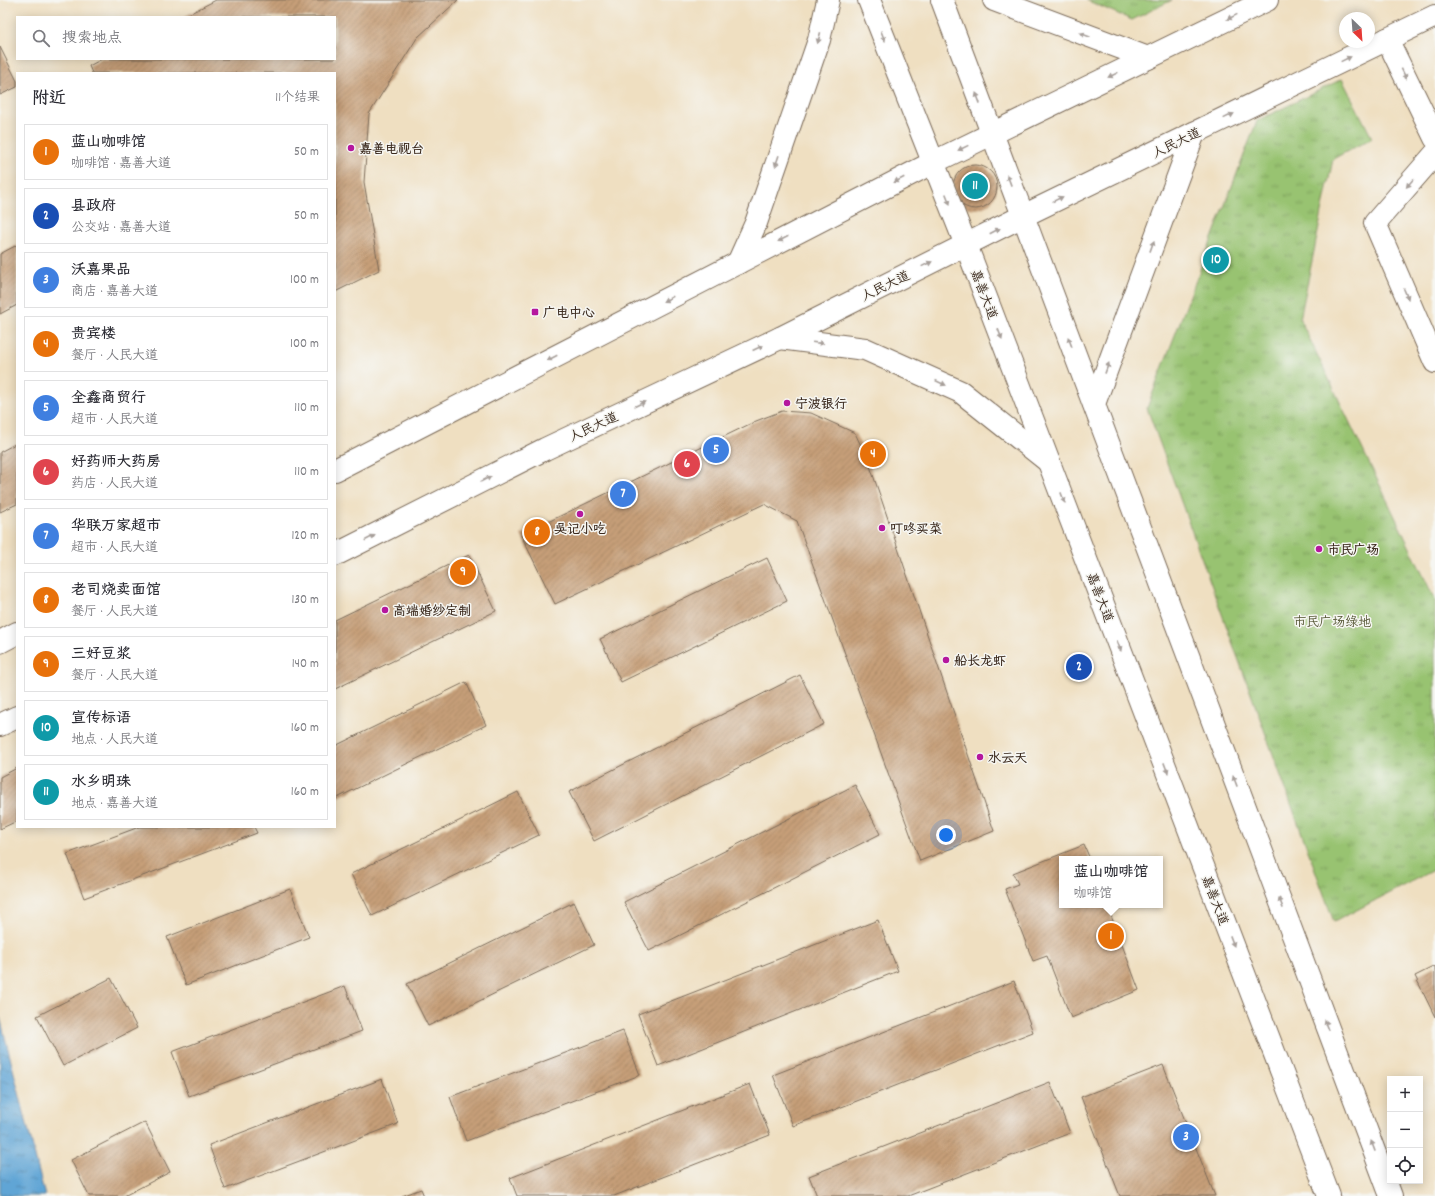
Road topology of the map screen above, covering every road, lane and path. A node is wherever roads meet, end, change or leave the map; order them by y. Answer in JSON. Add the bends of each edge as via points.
{"nodes":[{"id":1,"x":828,"y":0,"type":"edge"},
{"id":2,"x":869,"y":0,"type":"edge"},
{"id":3,"x":942,"y":0,"type":"edge"},
{"id":4,"x":994,"y":0,"type":"edge"},
{"id":5,"x":1267,"y":0,"type":"edge"},
{"id":6,"x":1435,"y":16,"type":"edge"},
{"id":7,"x":1387,"y":39,"type":"junction"},
{"id":8,"x":1148,"y":58,"type":"junction"},
{"id":9,"x":1194,"y":133,"type":"junction"},
{"id":10,"x":992,"y":134,"type":"junction"},
{"id":11,"x":1435,"y":138,"type":"edge"},
{"id":12,"x":1435,"y":154,"type":"edge"},
{"id":13,"x":934,"y":162,"type":"junction"},
{"id":14,"x":1023,"y":216,"type":"junction"},
{"id":15,"x":966,"y":245,"type":"junction"},
{"id":16,"x":738,"y":263,"type":"junction"},
{"id":17,"x":780,"y":338,"type":"junction"},
{"id":18,"x":1435,"y":362,"type":"edge"},
{"id":19,"x":1094,"y":404,"type":"junction"},
{"id":20,"x":1050,"y":462,"type":"junction"},
{"id":21,"x":336,"y":469,"type":"edge"},
{"id":22,"x":336,"y":554,"type":"edge"},
{"id":23,"x":16,"y":634,"type":"edge"},
{"id":24,"x":0,"y":642,"type":"edge"},
{"id":25,"x":16,"y":717,"type":"edge"},
{"id":26,"x":0,"y":725,"type":"edge"},
{"id":27,"x":1329,"y":1196,"type":"edge"},
{"id":28,"x":1391,"y":1196,"type":"edge"}],
"edges":[{"from":1,"to":16,"type":"main road","one_way":true,"via":[[819,40],[756,223]]},
{"from":2,"to":13,"type":"main road","name":"嘉善大道","one_way":true},
{"from":10,"to":3,"type":"main road","one_way":true},
{"from":8,"to":4,"type":"main road","one_way":true},
{"from":5,"to":8,"type":"main road","one_way":true},
{"from":6,"to":7,"type":"main road","name":"人民大道"},
{"from":9,"to":7,"type":"main road","name":"人民大道","one_way":true},
{"from":7,"to":11,"type":"main road","one_way":true},
{"from":8,"to":10,"type":"main road","one_way":true},
{"from":14,"to":9,"type":"main road","name":"人民大道","one_way":true},
{"from":19,"to":9,"type":"main road","one_way":true},
{"from":10,"to":13,"type":"main road","one_way":true},
{"from":14,"to":10,"type":"main road","one_way":true},
{"from":12,"to":18,"type":"main road","one_way":true,"via":[[1375,223]]},
{"from":13,"to":15,"type":"main road","name":"嘉善大道","one_way":true},
{"from":13,"to":16,"type":"main road","one_way":true},
{"from":15,"to":14,"type":"main road","name":"人民大道","one_way":true},
{"from":19,"to":14,"type":"main road","one_way":true},
{"from":17,"to":15,"type":"main road","name":"人民大道","one_way":true},
{"from":15,"to":20,"type":"main road","name":"嘉善大道","one_way":true},
{"from":16,"to":21,"type":"main road","one_way":true},
{"from":17,"to":20,"type":"main road","one_way":true,"via":[[865,349],[961,392]]},
{"from":22,"to":17,"type":"main road","name":"人民大道","one_way":true,"via":[[545,449]]},
{"from":28,"to":19,"type":"main road","one_way":true},
{"from":20,"to":27,"type":"main road","name":"嘉善大道","one_way":true},
{"from":23,"to":24,"type":"main road"},
{"from":25,"to":26,"type":"main road"}]}
